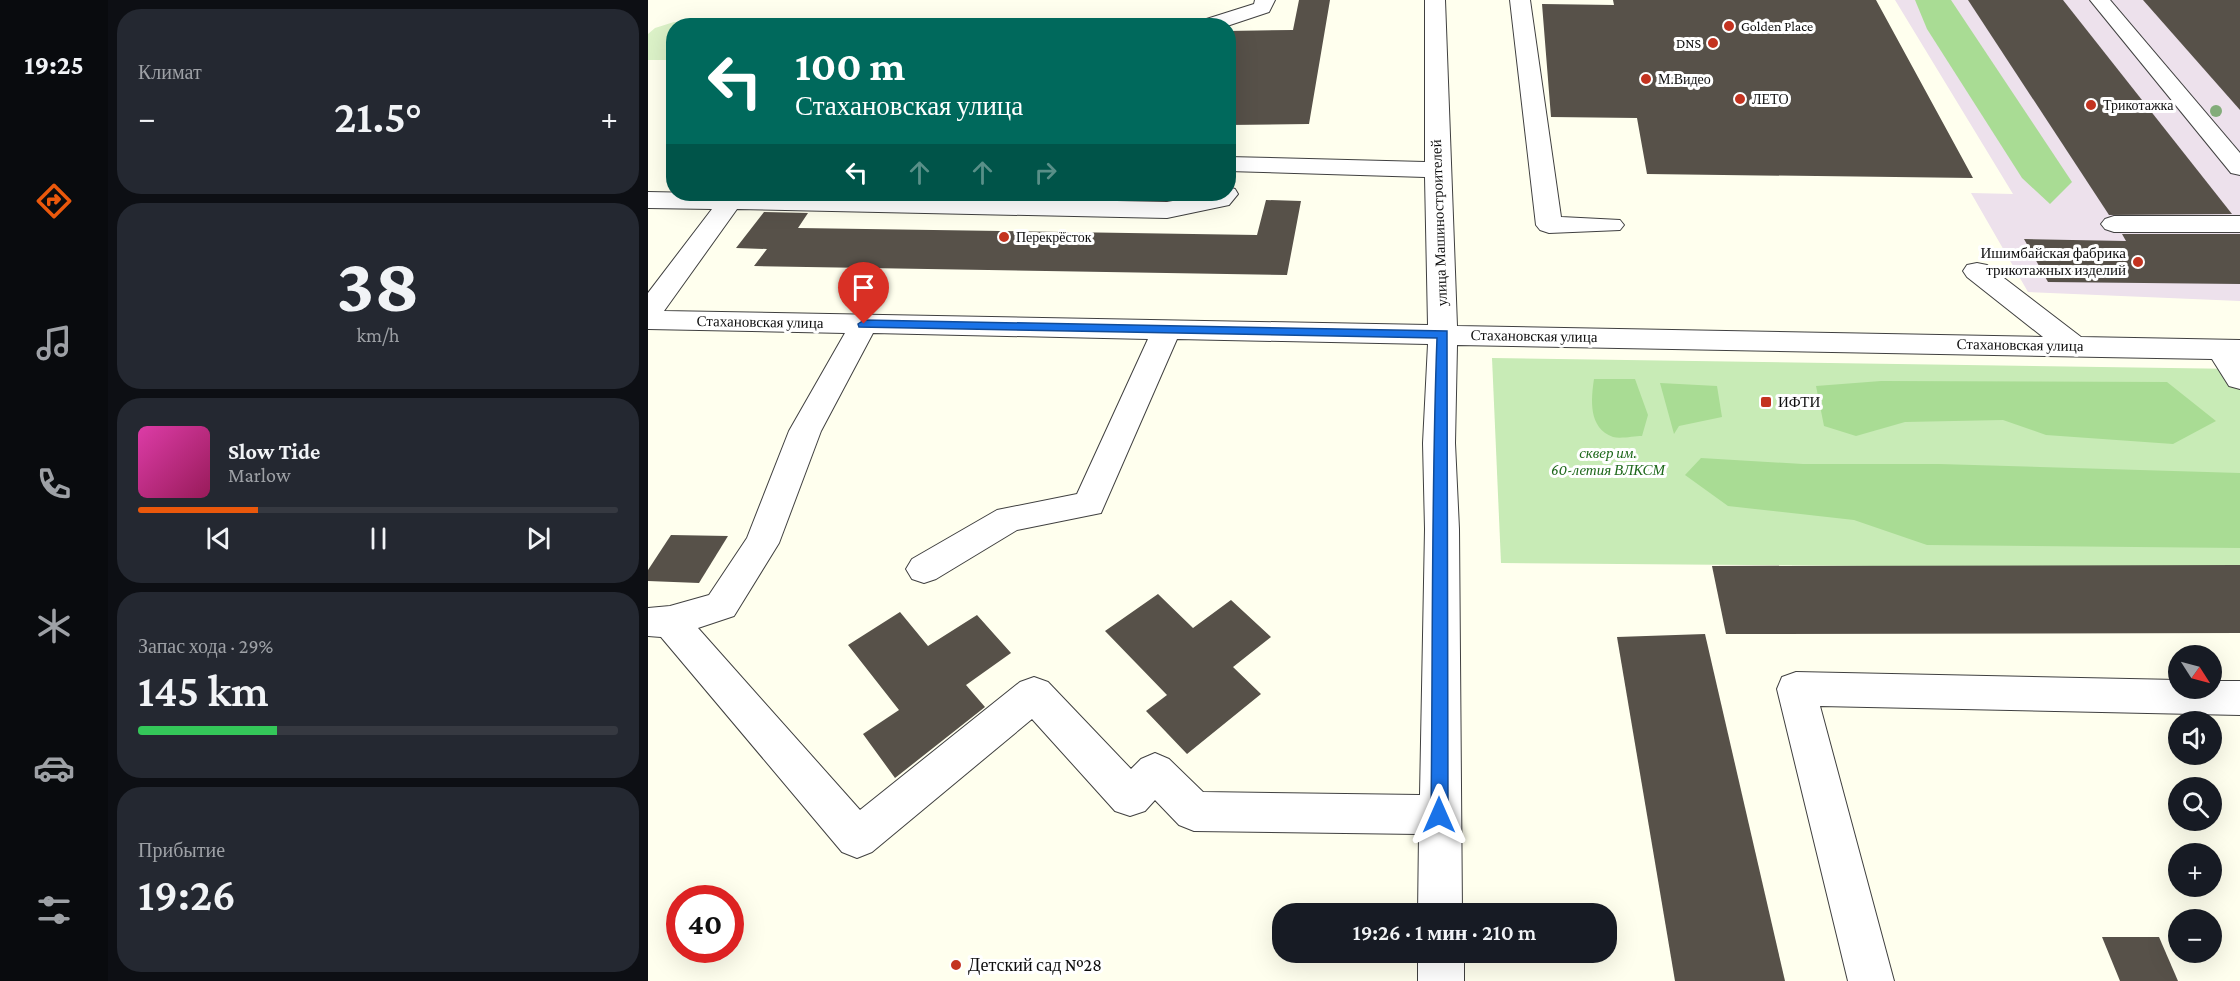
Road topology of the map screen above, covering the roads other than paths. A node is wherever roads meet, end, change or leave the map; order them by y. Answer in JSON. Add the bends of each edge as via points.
{"nodes":[{"id":1,"x":1265,"y":0,"type":"edge"},
{"id":2,"x":1435,"y":0,"type":"edge"},
{"id":3,"x":1520,"y":0,"type":"edge"},
{"id":4,"x":2100,"y":0,"type":"edge"},
{"id":5,"x":1230,"y":18,"type":"edge"},
{"id":6,"x":1239,"y":164,"type":"edge"},
{"id":7,"x":2240,"y":168,"type":"edge"},
{"id":8,"x":1437,"y":170,"type":"junction"},
{"id":9,"x":648,"y":200,"type":"edge"},
{"id":10,"x":666,"y":200,"type":"edge"},
{"id":11,"x":689,"y":201,"type":"edge"},
{"id":12,"x":1215,"y":201,"type":"edge"},
{"id":13,"x":730,"y":202,"type":"junction"},
{"id":14,"x":2115,"y":224,"type":"dead end"},
{"id":15,"x":2240,"y":224,"type":"edge"},
{"id":16,"x":1611,"y":225,"type":"dead end"},
{"id":17,"x":1977,"y":271,"type":"dead end"},
{"id":18,"x":648,"y":313,"type":"edge"},
{"id":19,"x":648,"y":320,"type":"edge"},
{"id":20,"x":864,"y":324,"type":"junction"},
{"id":21,"x":1167,"y":329,"type":"junction"},
{"id":22,"x":1443,"y":334,"type":"junction"},
{"id":23,"x":2073,"y":346,"type":"junction"},
{"id":24,"x":2230,"y":349,"type":"edge"},
{"id":25,"x":2240,"y":379,"type":"edge"},
{"id":26,"x":924,"y":569,"type":"dead end"},
{"id":27,"x":659,"y":621,"type":"edge"},
{"id":28,"x":2240,"y":698,"type":"edge"},
{"id":29,"x":1439,"y":815,"type":"junction"},
{"id":30,"x":1440,"y":903,"type":"edge"},
{"id":31,"x":1441,"y":963,"type":"edge"},
{"id":32,"x":1441,"y":981,"type":"edge"},
{"id":33,"x":1871,"y":981,"type":"edge"}],
"edges":[{"from":1,"to":5,"type":"street","via":[[1262,8]]},
{"from":2,"to":8,"type":"street","name":"улица Машиностроителей"},
{"from":3,"to":16,"type":"street","via":[[1550,225]]},
{"from":4,"to":7,"type":"street"},
{"from":6,"to":8,"type":"street"},
{"from":8,"to":22,"type":"street","name":"улица Машиностроителей"},
{"from":9,"to":10,"type":"street"},
{"from":11,"to":13,"type":"street"},
{"from":12,"to":13,"type":"street","via":[[1167,210]]},
{"from":13,"to":18,"type":"street"},
{"from":14,"to":15,"type":"street"},
{"from":17,"to":23,"type":"street"},
{"from":19,"to":20,"type":"street","name":"Стахановская улица"},
{"from":20,"to":21,"type":"street","name":"Стахановская улица"},
{"from":20,"to":27,"type":"street","via":[[804,431],[762,543],[721,606]]},
{"from":21,"to":22,"type":"street","name":"Стахановская улица"},
{"from":21,"to":26,"type":"street","via":[[1089,504],[1009,519]]},
{"from":22,"to":23,"type":"street","name":"Стахановская улица"},
{"from":22,"to":29,"type":"street","name":"улица Машиностроителей","via":[[1439,443]]},
{"from":23,"to":24,"type":"street","name":"Стахановская улица"},
{"from":24,"to":25,"type":"street"},
{"from":27,"to":29,"type":"street","via":[[857,838],[1034,694],[1130,797],[1155,772],[1194,812]]},
{"from":28,"to":33,"type":"street","via":[[1796,689]]},
{"from":29,"to":30,"type":"street","name":"улица Машиностроителей"},
{"from":31,"to":32,"type":"street"}]}
